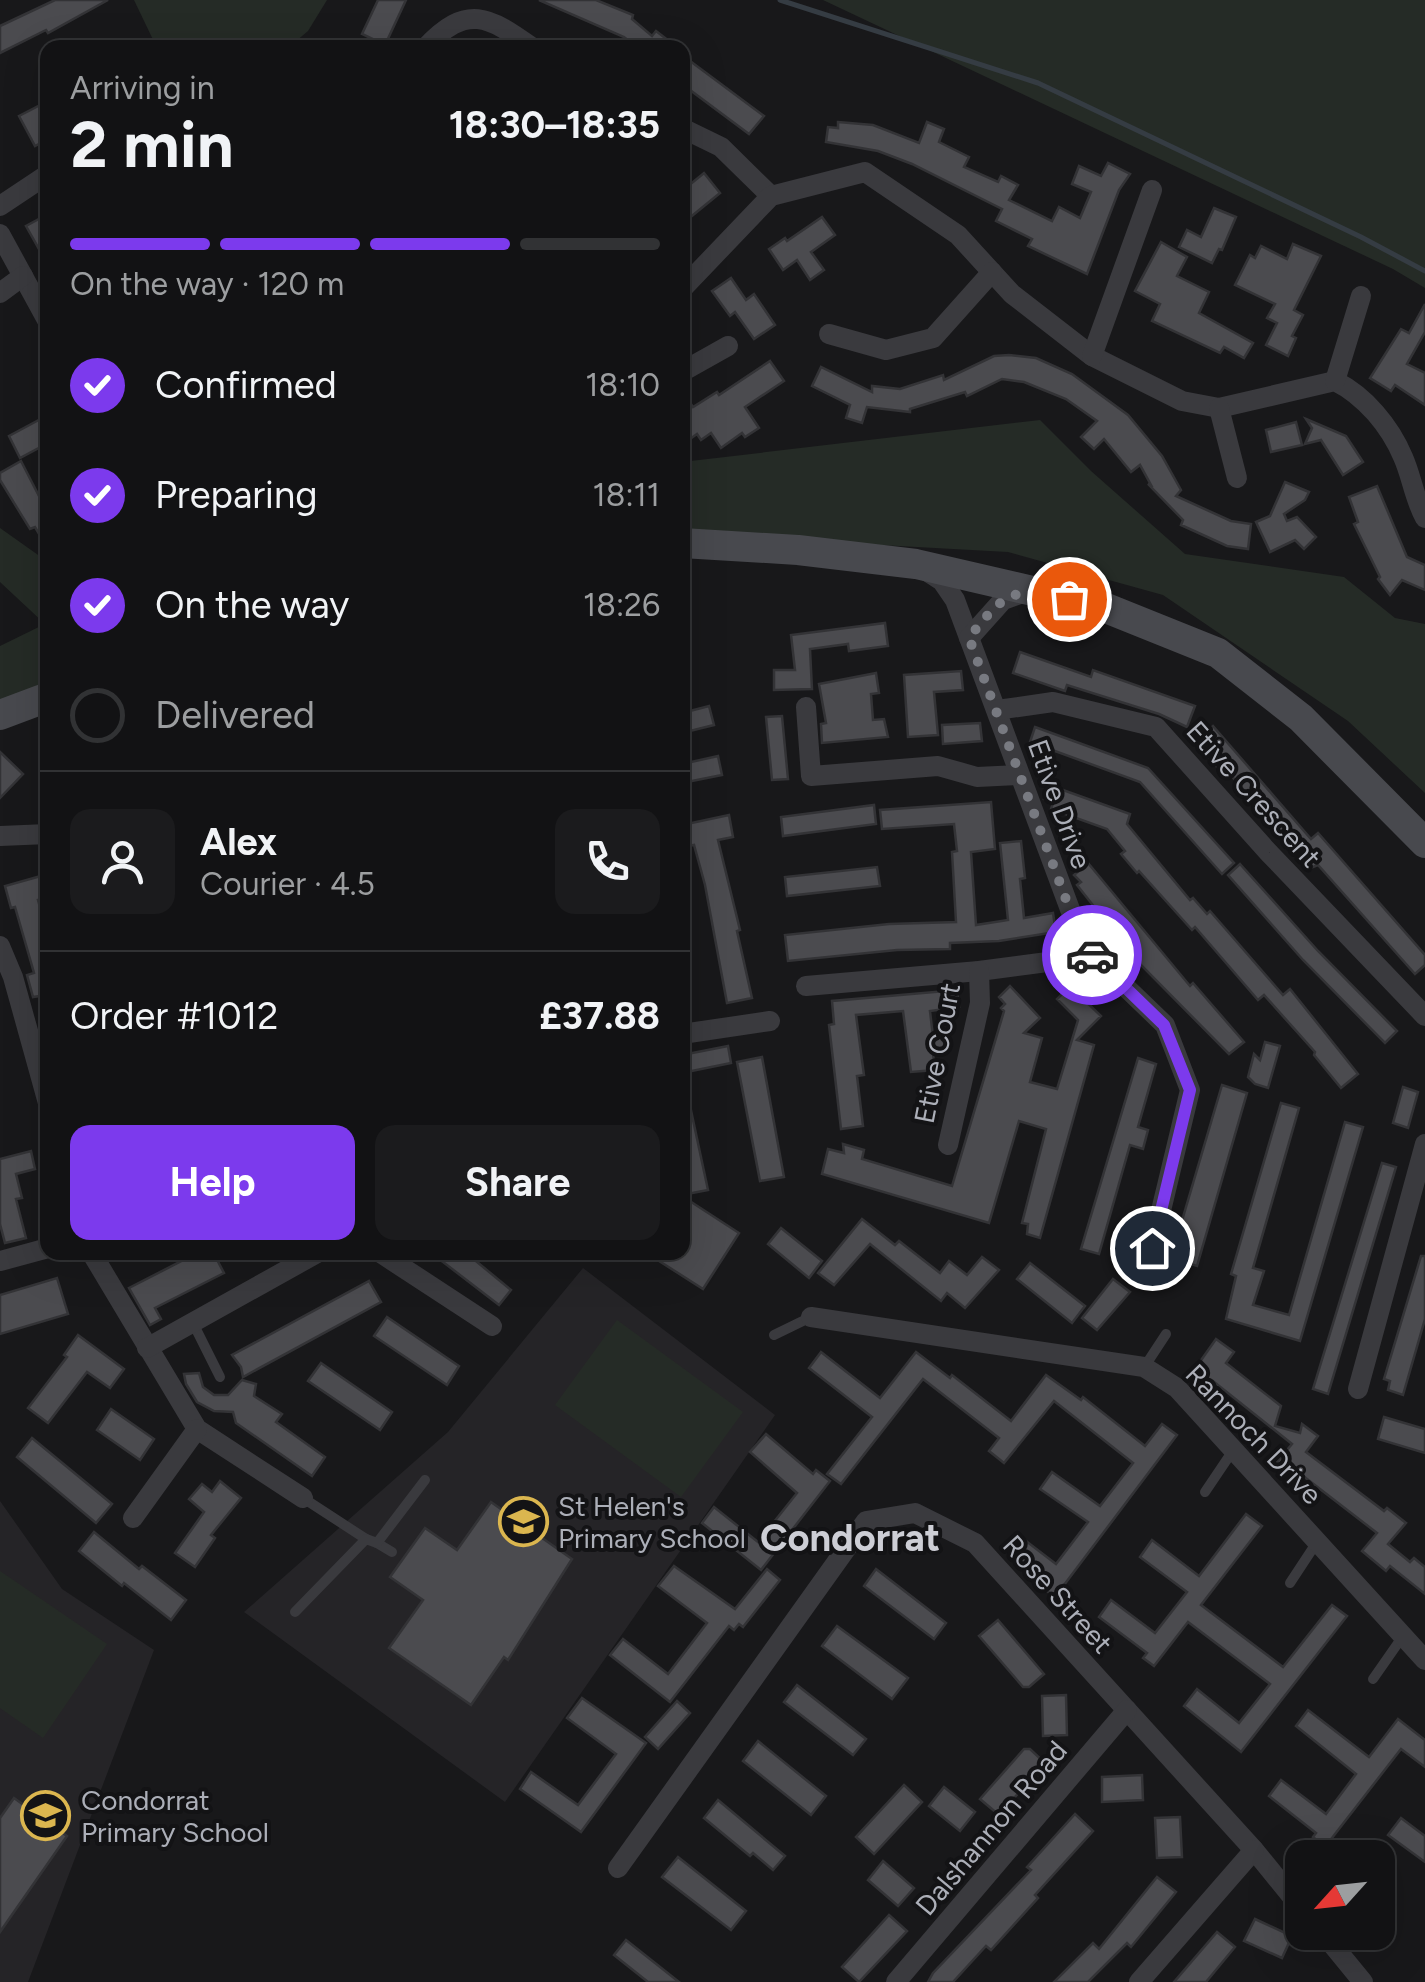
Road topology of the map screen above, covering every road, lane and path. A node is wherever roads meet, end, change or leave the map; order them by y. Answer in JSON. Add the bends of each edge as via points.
{"nodes":[{"id":1,"x":432,"y":40,"type":"edge"},
{"id":2,"x":520,"y":40,"type":"edge"},
{"id":3,"x":690,"y":132,"type":"edge"},
{"id":4,"x":40,"y":179,"type":"edge"},
{"id":5,"x":1152,"y":190,"type":"dead end"},
{"id":6,"x":770,"y":196,"type":"junction"},
{"id":7,"x":0,"y":206,"type":"edge"},
{"id":8,"x":0,"y":234,"type":"edge"},
{"id":9,"x":992,"y":272,"type":"junction"},
{"id":10,"x":23,"y":276,"type":"junction"},
{"id":11,"x":690,"y":281,"type":"edge"},
{"id":12,"x":0,"y":293,"type":"edge"},
{"id":13,"x":1361,"y":296,"type":"dead end"},
{"id":14,"x":40,"y":307,"type":"edge"},
{"id":15,"x":829,"y":334,"type":"dead end"},
{"id":16,"x":728,"y":346,"type":"dead end"},
{"id":17,"x":1092,"y":356,"type":"junction"},
{"id":18,"x":690,"y":367,"type":"edge"},
{"id":19,"x":1335,"y":381,"type":"junction"},
{"id":20,"x":1219,"y":408,"type":"junction"},
{"id":21,"x":1237,"y":478,"type":"dead end"},
{"id":22,"x":1425,"y":518,"type":"edge"},
{"id":23,"x":690,"y":543,"type":"edge"},
{"id":24,"x":916,"y":564,"type":"junction"},
{"id":25,"x":1032,"y":590,"type":"junction"},
{"id":26,"x":969,"y":638,"type":"junction"},
{"id":27,"x":40,"y":700,"type":"edge"},
{"id":28,"x":806,"y":707,"type":"dead end"},
{"id":29,"x":997,"y":710,"type":"junction"},
{"id":30,"x":0,"y":715,"type":"edge"},
{"id":31,"x":1019,"y":775,"type":"junction"},
{"id":32,"x":40,"y":834,"type":"edge"},
{"id":33,"x":0,"y":836,"type":"edge"},
{"id":34,"x":1425,"y":844,"type":"edge"},
{"id":35,"x":0,"y":946,"type":"edge"},
{"id":36,"x":1093,"y":956,"type":"junction"},
{"id":37,"x":980,"y":971,"type":"junction"},
{"id":38,"x":7,"y":979,"type":"edge"},
{"id":39,"x":806,"y":986,"type":"dead end"},
{"id":40,"x":1425,"y":1016,"type":"edge"},
{"id":41,"x":770,"y":1021,"type":"dead end"},
{"id":42,"x":690,"y":1033,"type":"edge"},
{"id":43,"x":40,"y":1075,"type":"edge"},
{"id":44,"x":1425,"y":1144,"type":"edge"},
{"id":45,"x":948,"y":1145,"type":"dead end"},
{"id":46,"x":1152,"y":1248,"type":"dead end"},
{"id":47,"x":40,"y":1250,"type":"edge"},
{"id":48,"x":95,"y":1260,"type":"edge"},
{"id":49,"x":305,"y":1260,"type":"edge"},
{"id":50,"x":391,"y":1260,"type":"edge"},
{"id":51,"x":0,"y":1261,"type":"edge"},
{"id":52,"x":811,"y":1318,"type":"joint"},
{"id":53,"x":192,"y":1322,"type":"junction"},
{"id":54,"x":492,"y":1326,"type":"dead end"},
{"id":55,"x":774,"y":1334,"type":"dead end"},
{"id":56,"x":1166,"y":1334,"type":"dead end"},
{"id":57,"x":147,"y":1348,"type":"junction"},
{"id":58,"x":1144,"y":1367,"type":"junction"},
{"id":59,"x":220,"y":1377,"type":"dead end"},
{"id":60,"x":1358,"y":1389,"type":"dead end"},
{"id":61,"x":198,"y":1429,"type":"junction"},
{"id":62,"x":1234,"y":1450,"type":"junction"},
{"id":63,"x":425,"y":1480,"type":"dead end"},
{"id":64,"x":1205,"y":1492,"type":"dead end"},
{"id":65,"x":303,"y":1498,"type":"joint"},
{"id":66,"x":133,"y":1518,"type":"dead end"},
{"id":67,"x":372,"y":1541,"type":"junction"},
{"id":68,"x":1318,"y":1542,"type":"junction"},
{"id":69,"x":392,"y":1552,"type":"dead end"},
{"id":70,"x":1290,"y":1584,"type":"dead end"},
{"id":71,"x":296,"y":1612,"type":"dead end"},
{"id":72,"x":1403,"y":1636,"type":"junction"},
{"id":73,"x":1425,"y":1660,"type":"edge"},
{"id":74,"x":1373,"y":1679,"type":"dead end"},
{"id":75,"x":1127,"y":1710,"type":"junction"},
{"id":76,"x":1254,"y":1850,"type":"junction"},
{"id":77,"x":618,"y":1868,"type":"dead end"},
{"id":78,"x":1285,"y":1888,"type":"edge"},
{"id":79,"x":1336,"y":1950,"type":"edge"},
{"id":80,"x":1360,"y":1981,"type":"edge"},
{"id":81,"x":896,"y":1982,"type":"edge"},
{"id":82,"x":1139,"y":1982,"type":"edge"}],
"edges":[{"from":1,"to":2,"type":"street","via":[[465,18],[489,20]]},
{"from":3,"to":6,"type":"street","via":[[721,147]]},
{"from":4,"to":7,"type":"street"},
{"from":5,"to":17,"type":"street"},
{"from":6,"to":9,"type":"street","via":[[864,172],[958,235]]},
{"from":6,"to":11,"type":"street"},
{"from":8,"to":10,"type":"street"},
{"from":9,"to":15,"type":"street","via":[[933,338],[886,350]]},
{"from":9,"to":17,"type":"street"},
{"from":10,"to":12,"type":"street"},
{"from":10,"to":14,"type":"street"},
{"from":13,"to":19,"type":"street"},
{"from":16,"to":18,"type":"street"},
{"from":17,"to":20,"type":"street","via":[[1182,402]]},
{"from":19,"to":20,"type":"street"},
{"from":19,"to":22,"type":"street","via":[[1382,420]]},
{"from":20,"to":21,"type":"street"},
{"from":23,"to":24,"type":"street"},
{"from":24,"to":25,"type":"street"},
{"from":24,"to":26,"type":"street","name":"Etive Drive","via":[[942,581]]},
{"from":25,"to":26,"type":"street","via":[[1003,600]]},
{"from":25,"to":34,"type":"street","via":[[1106,608],[1218,653],[1302,718]]},
{"from":26,"to":29,"type":"street","name":"Etive Drive"},
{"from":27,"to":30,"type":"street"},
{"from":28,"to":31,"type":"street","via":[[811,776],[938,766],[977,777]]},
{"from":29,"to":31,"type":"street","name":"Etive Drive"},
{"from":29,"to":40,"type":"street","name":"Etive Crescent","via":[[1053,702],[1156,727]]},
{"from":31,"to":36,"type":"street","name":"Etive Drive","via":[[1084,948]]},
{"from":32,"to":33,"type":"street"},
{"from":35,"to":38,"type":"street"},
{"from":36,"to":37,"type":"street","name":"Etive Court"},
{"from":36,"to":46,"type":"street","name":"Etive Drive","via":[[1164,1025],[1190,1090]]},
{"from":37,"to":39,"type":"street","name":"Etive Court"},
{"from":37,"to":45,"type":"street","name":"Etive Court","via":[[980,1003]]},
{"from":38,"to":43,"type":"street"},
{"from":41,"to":42,"type":"street"},
{"from":44,"to":60,"type":"street"},
{"from":47,"to":51,"type":"street"},
{"from":48,"to":57,"type":"street"},
{"from":49,"to":53,"type":"street"},
{"from":50,"to":54,"type":"street"},
{"from":52,"to":55,"type":"lane"},
{"from":52,"to":58,"type":"street","name":"Rannoch Drive"},
{"from":53,"to":57,"type":"street"},
{"from":53,"to":59,"type":"lane"},
{"from":56,"to":58,"type":"lane"},
{"from":57,"to":61,"type":"street"},
{"from":58,"to":62,"type":"street","name":"Rannoch Drive","via":[[1177,1388]]},
{"from":61,"to":65,"type":"street"},
{"from":61,"to":66,"type":"street"},
{"from":62,"to":64,"type":"lane"},
{"from":62,"to":68,"type":"street","name":"Rannoch Drive"},
{"from":63,"to":67,"type":"lane"},
{"from":65,"to":67,"type":"lane"},
{"from":67,"to":69,"type":"lane"},
{"from":67,"to":71,"type":"lane"},
{"from":68,"to":70,"type":"lane"},
{"from":68,"to":72,"type":"street","name":"Rannoch Drive"},
{"from":72,"to":73,"type":"street","name":"Rannoch Drive"},
{"from":72,"to":74,"type":"lane"},
{"from":75,"to":76,"type":"street","name":"Rose Street"},
{"from":75,"to":77,"type":"street","name":"Rose Street","via":[[975,1543],[915,1513],[866,1521]]},
{"from":75,"to":81,"type":"street","name":"Dalshannon Road"},
{"from":76,"to":78,"type":"street","name":"Rose Street"},
{"from":76,"to":82,"type":"street"},
{"from":79,"to":80,"type":"street"}]}
